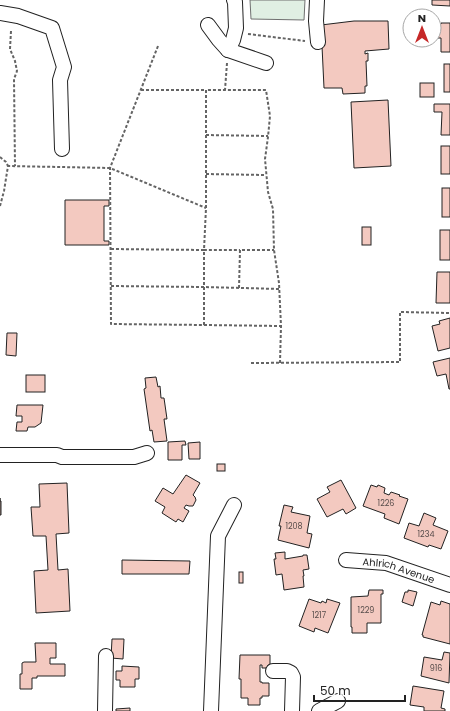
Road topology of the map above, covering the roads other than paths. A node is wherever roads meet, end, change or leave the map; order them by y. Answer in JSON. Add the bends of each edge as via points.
{"nodes":[{"id":1,"x":234,"y":0,"type":"edge"},
{"id":2,"x":316,"y":0,"type":"edge"},
{"id":3,"x":0,"y":13,"type":"edge"},
{"id":4,"x":208,"y":25,"type":"dead end"},
{"id":5,"x":318,"y":42,"type":"road end"},
{"id":6,"x":228,"y":50,"type":"junction"},
{"id":7,"x":266,"y":63,"type":"dead end"},
{"id":8,"x":62,"y":149,"type":"dead end"},
{"id":9,"x":147,"y":453,"type":"dead end"},
{"id":10,"x":0,"y":455,"type":"edge"},
{"id":11,"x":234,"y":505,"type":"dead end"},
{"id":12,"x":346,"y":560,"type":"dead end"},
{"id":13,"x":450,"y":585,"type":"edge"},
{"id":14,"x":106,"y":656,"type":"dead end"},
{"id":15,"x":273,"y":671,"type":"dead end"},
{"id":16,"x":338,"y":701,"type":"dead end"},
{"id":17,"x":106,"y":711,"type":"edge"},
{"id":18,"x":211,"y":711,"type":"edge"},
{"id":19,"x":292,"y":711,"type":"edge"},
{"id":20,"x":319,"y":711,"type":"edge"}],
"edges":[{"from":1,"to":6,"type":"street","via":[[236,28]]},
{"from":2,"to":5,"type":"street"},
{"from":3,"to":8,"type":"street","via":[[18,16],[52,28],[64,67],[60,80]]},
{"from":4,"to":6,"type":"street"},
{"from":6,"to":7,"type":"street"},
{"from":9,"to":10,"type":"street","via":[[134,457]]},
{"from":11,"to":18,"type":"street","via":[[218,536]]},
{"from":12,"to":13,"type":"street","name":"Ahlrich Avenue","via":[[386,563]]},
{"from":14,"to":17,"type":"street"},
{"from":15,"to":19,"type":"street","via":[[287,671],[293,677]]},
{"from":16,"to":20,"type":"street"}]}
